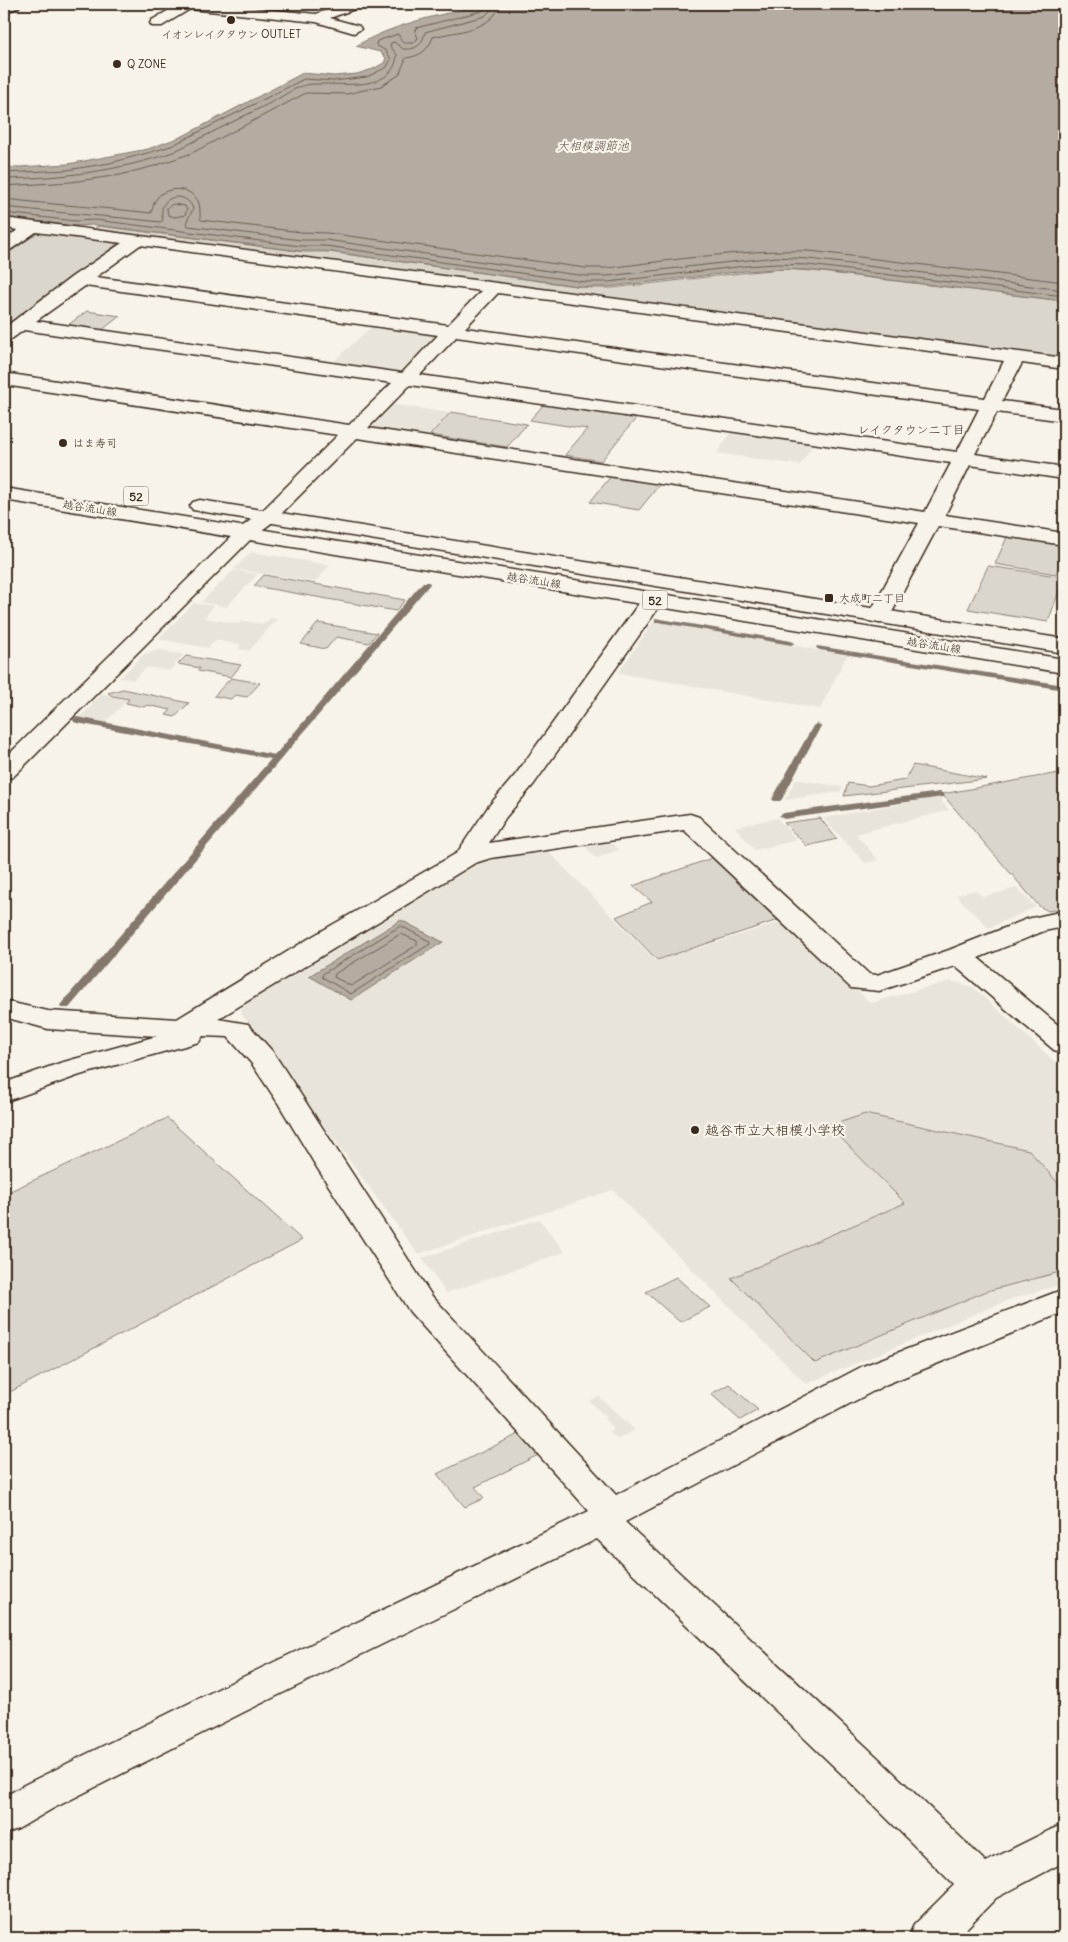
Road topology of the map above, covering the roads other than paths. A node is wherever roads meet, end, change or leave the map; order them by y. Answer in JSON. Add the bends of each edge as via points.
{"nodes":[{"id":1,"x":14,"y":4,"type":"edge"},
{"id":2,"x":182,"y":4,"type":"edge"},
{"id":3,"x":354,"y":4,"type":"edge"},
{"id":4,"x":212,"y":6,"type":"edge"},
{"id":5,"x":4,"y":9,"type":"edge"},
{"id":6,"x":317,"y":18,"type":"junction"},
{"id":7,"x":157,"y":23,"type":"dead end"},
{"id":8,"x":354,"y":29,"type":"dead end"},
{"id":9,"x":4,"y":223,"type":"edge"},
{"id":10,"x":33,"y":227,"type":"junction"},
{"id":11,"x":136,"y":240,"type":"junction"},
{"id":12,"x":4,"y":246,"type":"edge"},
{"id":13,"x":79,"y":280,"type":"junction"},
{"id":14,"x":493,"y":288,"type":"junction"},
{"id":15,"x":21,"y":324,"type":"junction"},
{"id":16,"x":452,"y":332,"type":"junction"},
{"id":17,"x":4,"y":336,"type":"edge"},
{"id":18,"x":1016,"y":356,"type":"junction"},
{"id":19,"x":1064,"y":363,"type":"edge"},
{"id":20,"x":406,"y":379,"type":"junction"},
{"id":21,"x":4,"y":380,"type":"edge"},
{"id":22,"x":989,"y":405,"type":"junction"},
{"id":23,"x":1064,"y":415,"type":"edge"},
{"id":24,"x":352,"y":432,"type":"junction"},
{"id":25,"x":963,"y":458,"type":"junction"},
{"id":26,"x":1064,"y":472,"type":"edge"},
{"id":27,"x":4,"y":475,"type":"edge"},
{"id":28,"x":4,"y":494,"type":"edge"},
{"id":29,"x":268,"y":517,"type":"junction"},
{"id":30,"x":932,"y":519,"type":"junction"},
{"id":31,"x":246,"y":533,"type":"junction"},
{"id":32,"x":1064,"y":538,"type":"edge"},
{"id":33,"x":653,"y":600,"type":"junction"},
{"id":34,"x":879,"y":616,"type":"junction"},
{"id":35,"x":1064,"y":646,"type":"edge"},
{"id":36,"x":1064,"y":666,"type":"edge"},
{"id":37,"x":4,"y":772,"type":"edge"},
{"id":38,"x":466,"y":858,"type":"junction"},
{"id":39,"x":1064,"y":919,"type":"edge"},
{"id":40,"x":959,"y":956,"type":"junction"},
{"id":41,"x":4,"y":1010,"type":"edge"},
{"id":42,"x":224,"y":1027,"type":"junction"},
{"id":43,"x":183,"y":1028,"type":"junction"},
{"id":44,"x":1064,"y":1044,"type":"edge"},
{"id":45,"x":4,"y":1093,"type":"edge"},
{"id":46,"x":1064,"y":1300,"type":"edge"},
{"id":47,"x":607,"y":1517,"type":"junction"},
{"id":48,"x":4,"y":1817,"type":"edge"},
{"id":49,"x":1064,"y":1842,"type":"edge"},
{"id":50,"x":981,"y":1885,"type":"junction"},
{"id":51,"x":929,"y":1938,"type":"edge"}],
"edges":[{"from":1,"to":5,"type":"main road"},
{"from":2,"to":4,"type":"main road"},
{"from":2,"to":7,"type":"main road"},
{"from":3,"to":6,"type":"main road"},
{"from":4,"to":6,"type":"main road"},
{"from":6,"to":8,"type":"main road"},
{"from":9,"to":10,"type":"main road"},
{"from":10,"to":11,"type":"main road"},
{"from":10,"to":12,"type":"main road"},
{"from":11,"to":13,"type":"main road"},
{"from":11,"to":14,"type":"main road"},
{"from":13,"to":15,"type":"main road"},
{"from":13,"to":16,"type":"main road"},
{"from":14,"to":16,"type":"main road"},
{"from":14,"to":18,"type":"main road"},
{"from":15,"to":17,"type":"main road"},
{"from":15,"to":20,"type":"main road"},
{"from":16,"to":20,"type":"main road"},
{"from":16,"to":22,"type":"main road"},
{"from":18,"to":19,"type":"main road"},
{"from":18,"to":22,"type":"main road"},
{"from":20,"to":24,"type":"main road"},
{"from":20,"to":25,"type":"main road"},
{"from":21,"to":24,"type":"main road"},
{"from":22,"to":23,"type":"main road"},
{"from":22,"to":25,"type":"main road"},
{"from":24,"to":29,"type":"main road"},
{"from":24,"to":30,"type":"main road"},
{"from":25,"to":26,"type":"main road"},
{"from":25,"to":30,"type":"main road"},
{"from":27,"to":29,"type":"main road","name":"越谷流山線","number":"52"},
{"from":28,"to":31,"type":"main road","name":"越谷流山線","number":"52"},
{"from":29,"to":31,"type":"main road"},
{"from":29,"to":34,"type":"main road","name":"越谷流山線","number":"52"},
{"from":30,"to":32,"type":"main road"},
{"from":30,"to":34,"type":"main road"},
{"from":31,"to":33,"type":"main road","name":"越谷流山線","number":"52"},
{"from":31,"to":37,"type":"main road"},
{"from":33,"to":36,"type":"main road","name":"越谷流山線","number":"52"},
{"from":33,"to":38,"type":"main road"},
{"from":34,"to":35,"type":"main road","name":"越谷流山線","number":"52"},
{"from":38,"to":40,"type":"main road","via":[[487,850],[690,822],[861,982],[879,983]]},
{"from":38,"to":43,"type":"main road"},
{"from":39,"to":40,"type":"main road","via":[[1036,926]]},
{"from":40,"to":44,"type":"main road"},
{"from":41,"to":43,"type":"main road","via":[[48,1020]]},
{"from":42,"to":43,"type":"main road"},
{"from":42,"to":45,"type":"main road","via":[[70,1069]]},
{"from":42,"to":47,"type":"main road","via":[[238,1030],[263,1058],[421,1304]]},
{"from":46,"to":47,"type":"main road","via":[[875,1375]]},
{"from":47,"to":48,"type":"main road","via":[[38,1797]]},
{"from":47,"to":50,"type":"main road"},
{"from":49,"to":50,"type":"main road"},
{"from":50,"to":51,"type":"main road"}]}
